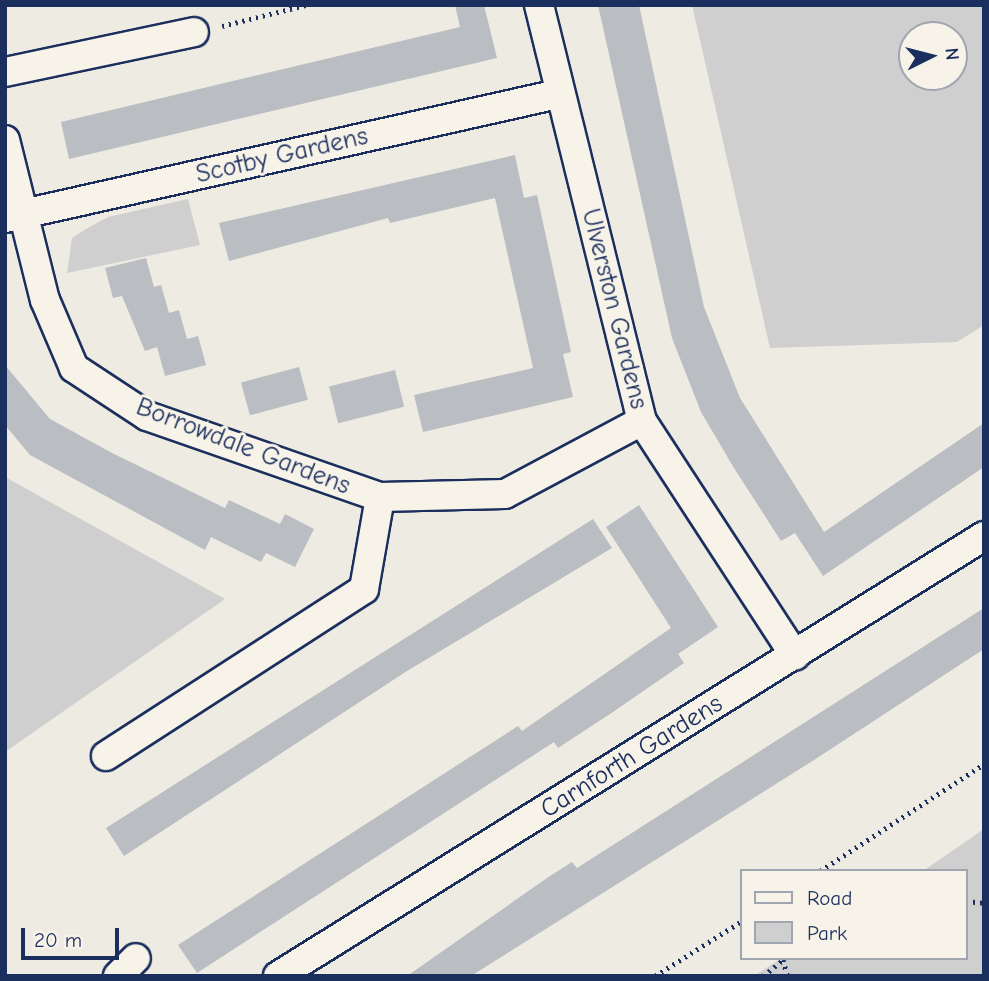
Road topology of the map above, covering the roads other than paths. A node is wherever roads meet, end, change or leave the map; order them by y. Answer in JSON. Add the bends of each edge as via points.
{"nodes":[{"id":1,"x":539,"y":5,"type":"edge"},
{"id":2,"x":194,"y":32,"type":"road end"},
{"id":3,"x":5,"y":72,"type":"edge"},
{"id":4,"x":558,"y":94,"type":"junction"},
{"id":5,"x":5,"y":140,"type":"edge"},
{"id":6,"x":14,"y":216,"type":"edge"},
{"id":7,"x":642,"y":421,"type":"junction"},
{"id":8,"x":380,"y":497,"type":"junction"},
{"id":9,"x":984,"y":537,"type":"edge"},
{"id":10,"x":795,"y":656,"type":"junction"},
{"id":11,"x":106,"y":756,"type":"dead end"},
{"id":12,"x":278,"y":976,"type":"edge"}],
"edges":[{"from":1,"to":4,"type":"street","name":"Ulverston Gardens"},
{"from":2,"to":3,"type":"street"},
{"from":4,"to":6,"type":"street","name":"Scotby Gardens"},
{"from":4,"to":7,"type":"street","name":"Ulverston Gardens"},
{"from":5,"to":6,"type":"street","name":"Borrowdale Gardens"},
{"from":6,"to":8,"type":"street","name":"Borrowdale Gardens","via":[[74,368],[147,416]]},
{"from":7,"to":8,"type":"street","name":"Borrowdale Gardens","via":[[505,494]]},
{"from":7,"to":10,"type":"street","name":"Ulverston Gardens"},
{"from":8,"to":11,"type":"street","via":[[364,589]]},
{"from":9,"to":10,"type":"street","name":"Carnforth Gardens"},
{"from":10,"to":12,"type":"street","name":"Carnforth Gardens"}]}
